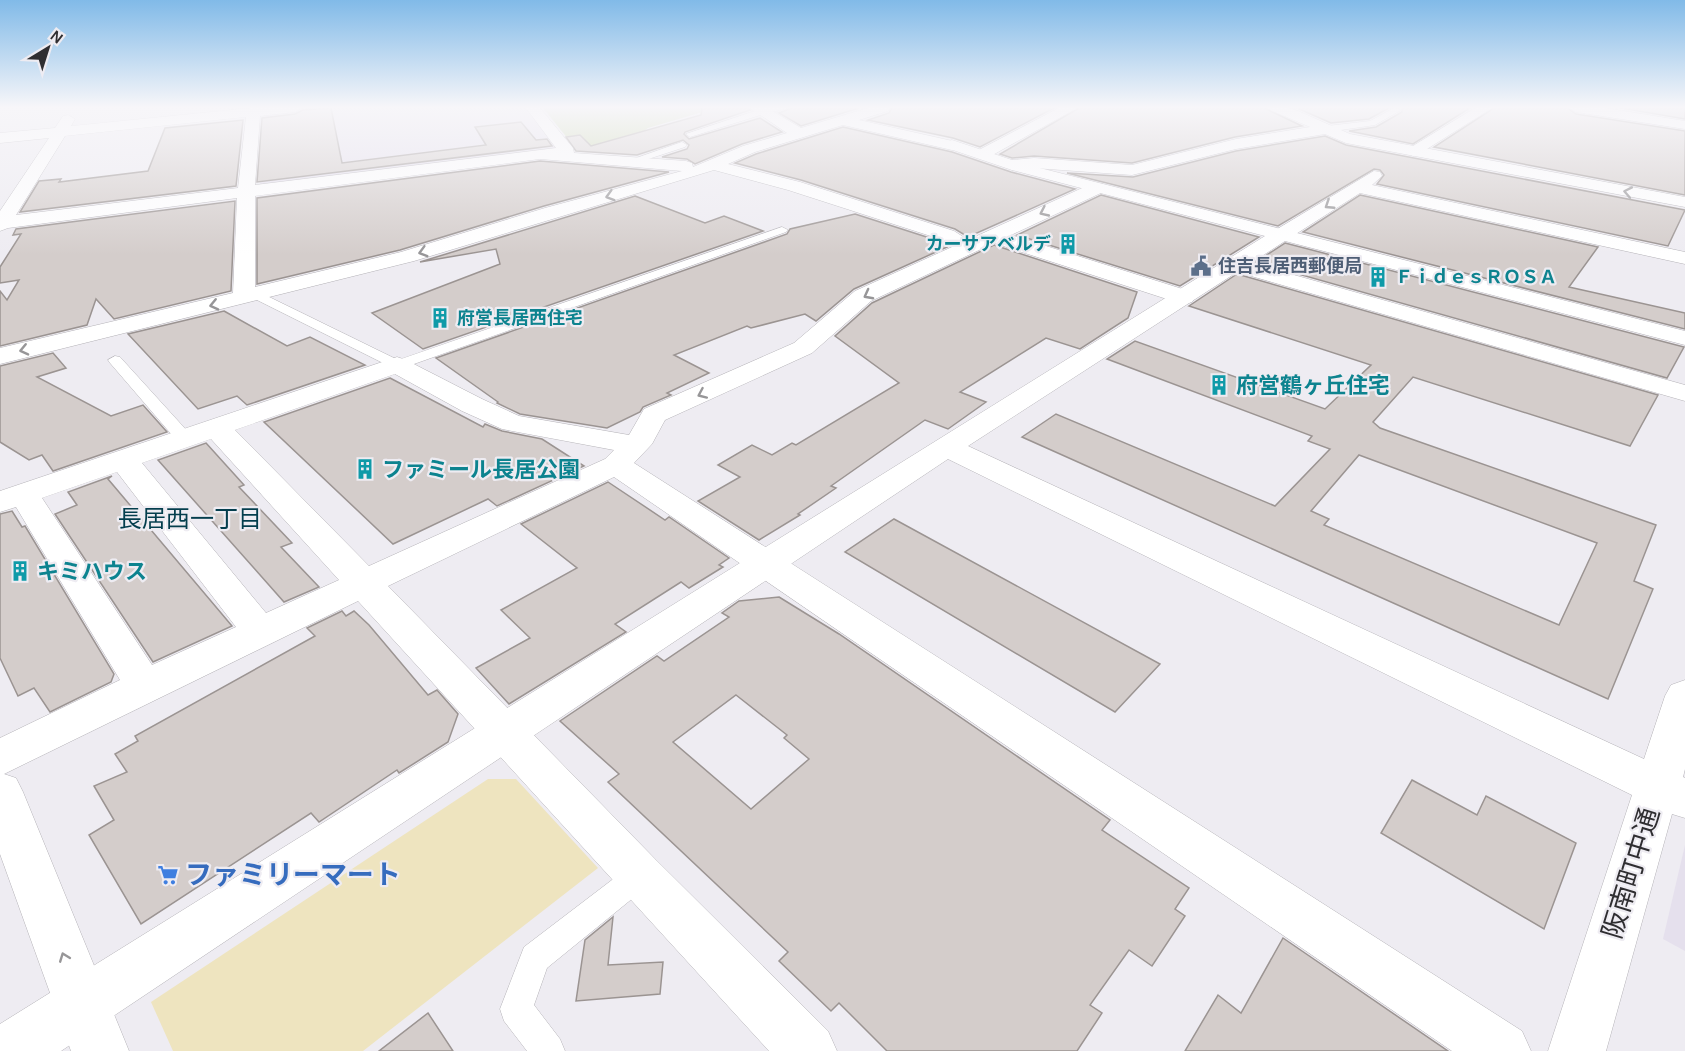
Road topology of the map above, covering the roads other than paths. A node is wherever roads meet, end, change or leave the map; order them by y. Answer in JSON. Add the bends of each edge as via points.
{"nodes":[{"id":1,"x":42,"y":157,"type":"edge"},
{"id":2,"x":249,"y":157,"type":"edge"},
{"id":3,"x":523,"y":157,"type":"edge"},
{"id":4,"x":566,"y":157,"type":"edge"},
{"id":5,"x":645,"y":157,"type":"edge"},
{"id":6,"x":730,"y":157,"type":"edge"},
{"id":7,"x":990,"y":157,"type":"edge"},
{"id":8,"x":1184,"y":157,"type":"edge"},
{"id":9,"x":1404,"y":157,"type":"edge"},
{"id":10,"x":1445,"y":157,"type":"edge"},
{"id":11,"x":630,"y":162,"type":"junction"},
{"id":12,"x":1012,"y":165,"type":"junction"},
{"id":13,"x":709,"y":166,"type":"junction"},
{"id":14,"x":1357,"y":187,"type":"junction"},
{"id":15,"x":1097,"y":188,"type":"junction"},
{"id":16,"x":246,"y":192,"type":"junction"},
{"id":17,"x":1685,"y":202,"type":"edge"},
{"id":18,"x":0,"y":224,"type":"edge"},
{"id":19,"x":782,"y":230,"type":"dead end"},
{"id":20,"x":1281,"y":235,"type":"junction"},
{"id":21,"x":993,"y":236,"type":"junction"},
{"id":22,"x":968,"y":248,"type":"junction"},
{"id":23,"x":1685,"y":258,"type":"edge"},
{"id":24,"x":1234,"y":265,"type":"junction"},
{"id":25,"x":249,"y":296,"type":"junction"},
{"id":26,"x":1184,"y":297,"type":"junction"},
{"id":27,"x":1685,"y":338,"type":"edge"},
{"id":28,"x":0,"y":356,"type":"edge"},
{"id":29,"x":115,"y":360,"type":"dead end"},
{"id":30,"x":397,"y":365,"type":"junction"},
{"id":31,"x":1685,"y":393,"type":"edge"},
{"id":32,"x":200,"y":432,"type":"junction"},
{"id":33,"x":946,"y":447,"type":"junction"},
{"id":34,"x":626,"y":455,"type":"junction"},
{"id":35,"x":123,"y":459,"type":"junction"},
{"id":36,"x":11,"y":497,"type":"edge"},
{"id":37,"x":766,"y":564,"type":"junction"},
{"id":38,"x":364,"y":584,"type":"junction"},
{"id":39,"x":260,"y":632,"type":"junction"},
{"id":40,"x":144,"y":686,"type":"junction"},
{"id":41,"x":1685,"y":696,"type":"edge"},
{"id":42,"x":504,"y":733,"type":"junction"},
{"id":43,"x":0,"y":758,"type":"edge"},
{"id":44,"x":0,"y":792,"type":"edge"},
{"id":45,"x":1672,"y":793,"type":"edge"},
{"id":46,"x":639,"y":876,"type":"junction"},
{"id":47,"x":82,"y":1005,"type":"junction"},
{"id":48,"x":10,"y":1051,"type":"edge"},
{"id":49,"x":100,"y":1051,"type":"edge"},
{"id":50,"x":548,"y":1051,"type":"edge"},
{"id":51,"x":808,"y":1051,"type":"edge"},
{"id":52,"x":1502,"y":1051,"type":"edge"},
{"id":53,"x":1577,"y":1051,"type":"edge"}],
"edges":[{"from":1,"to":18,"type":"street"},
{"from":2,"to":16,"type":"street"},
{"from":3,"to":16,"type":"street"},
{"from":4,"to":11,"type":"street"},
{"from":5,"to":11,"type":"lane"},
{"from":6,"to":13,"type":"street"},
{"from":7,"to":12,"type":"street"},
{"from":8,"to":12,"type":"street","via":[[1132,170]]},
{"from":9,"to":14,"type":"street"},
{"from":17,"to":10,"type":"street","one_way":true},
{"from":11,"to":13,"type":"street"},
{"from":12,"to":15,"type":"street"},
{"from":13,"to":22,"type":"street","via":[[794,186],[947,235]]},
{"from":13,"to":25,"type":"street","one_way":true,"via":[[417,254]]},
{"from":14,"to":20,"type":"street","one_way":true},
{"from":14,"to":23,"type":"street"},
{"from":15,"to":20,"type":"street"},
{"from":15,"to":21,"type":"street","one_way":true},
{"from":16,"to":18,"type":"street"},
{"from":16,"to":25,"type":"street"},
{"from":19,"to":30,"type":"lane"},
{"from":20,"to":24,"type":"street"},
{"from":20,"to":27,"type":"street"},
{"from":21,"to":22,"type":"street"},
{"from":21,"to":26,"type":"street"},
{"from":22,"to":34,"type":"street","one_way":true,"via":[[863,296],[803,348],[654,415],[642,438]]},
{"from":24,"to":26,"type":"street"},
{"from":24,"to":31,"type":"street"},
{"from":25,"to":28,"type":"street","one_way":true},
{"from":25,"to":30,"type":"lane"},
{"from":26,"to":33,"type":"street"},
{"from":29,"to":32,"type":"lane"},
{"from":30,"to":32,"type":"street"},
{"from":30,"to":34,"type":"street","via":[[512,423]]},
{"from":32,"to":35,"type":"street"},
{"from":32,"to":38,"type":"street"},
{"from":33,"to":37,"type":"street"},
{"from":33,"to":45,"type":"street"},
{"from":34,"to":37,"type":"street"},
{"from":34,"to":38,"type":"street"},
{"from":35,"to":36,"type":"street"},
{"from":35,"to":39,"type":"street"},
{"from":36,"to":40,"type":"street"},
{"from":37,"to":42,"type":"street"},
{"from":37,"to":52,"type":"street"},
{"from":38,"to":39,"type":"street"},
{"from":38,"to":42,"type":"street"},
{"from":39,"to":40,"type":"street"},
{"from":40,"to":43,"type":"street"},
{"from":41,"to":45,"type":"street","name":"阪南町中通"},
{"from":42,"to":46,"type":"street"},
{"from":42,"to":47,"type":"street"},
{"from":47,"to":44,"type":"street","one_way":true},
{"from":45,"to":53,"type":"street","name":"阪南町中通"},
{"from":46,"to":50,"type":"lane","via":[[535,958],[516,1009]]},
{"from":46,"to":51,"type":"street"},
{"from":47,"to":48,"type":"street"},
{"from":47,"to":49,"type":"street"}]}
